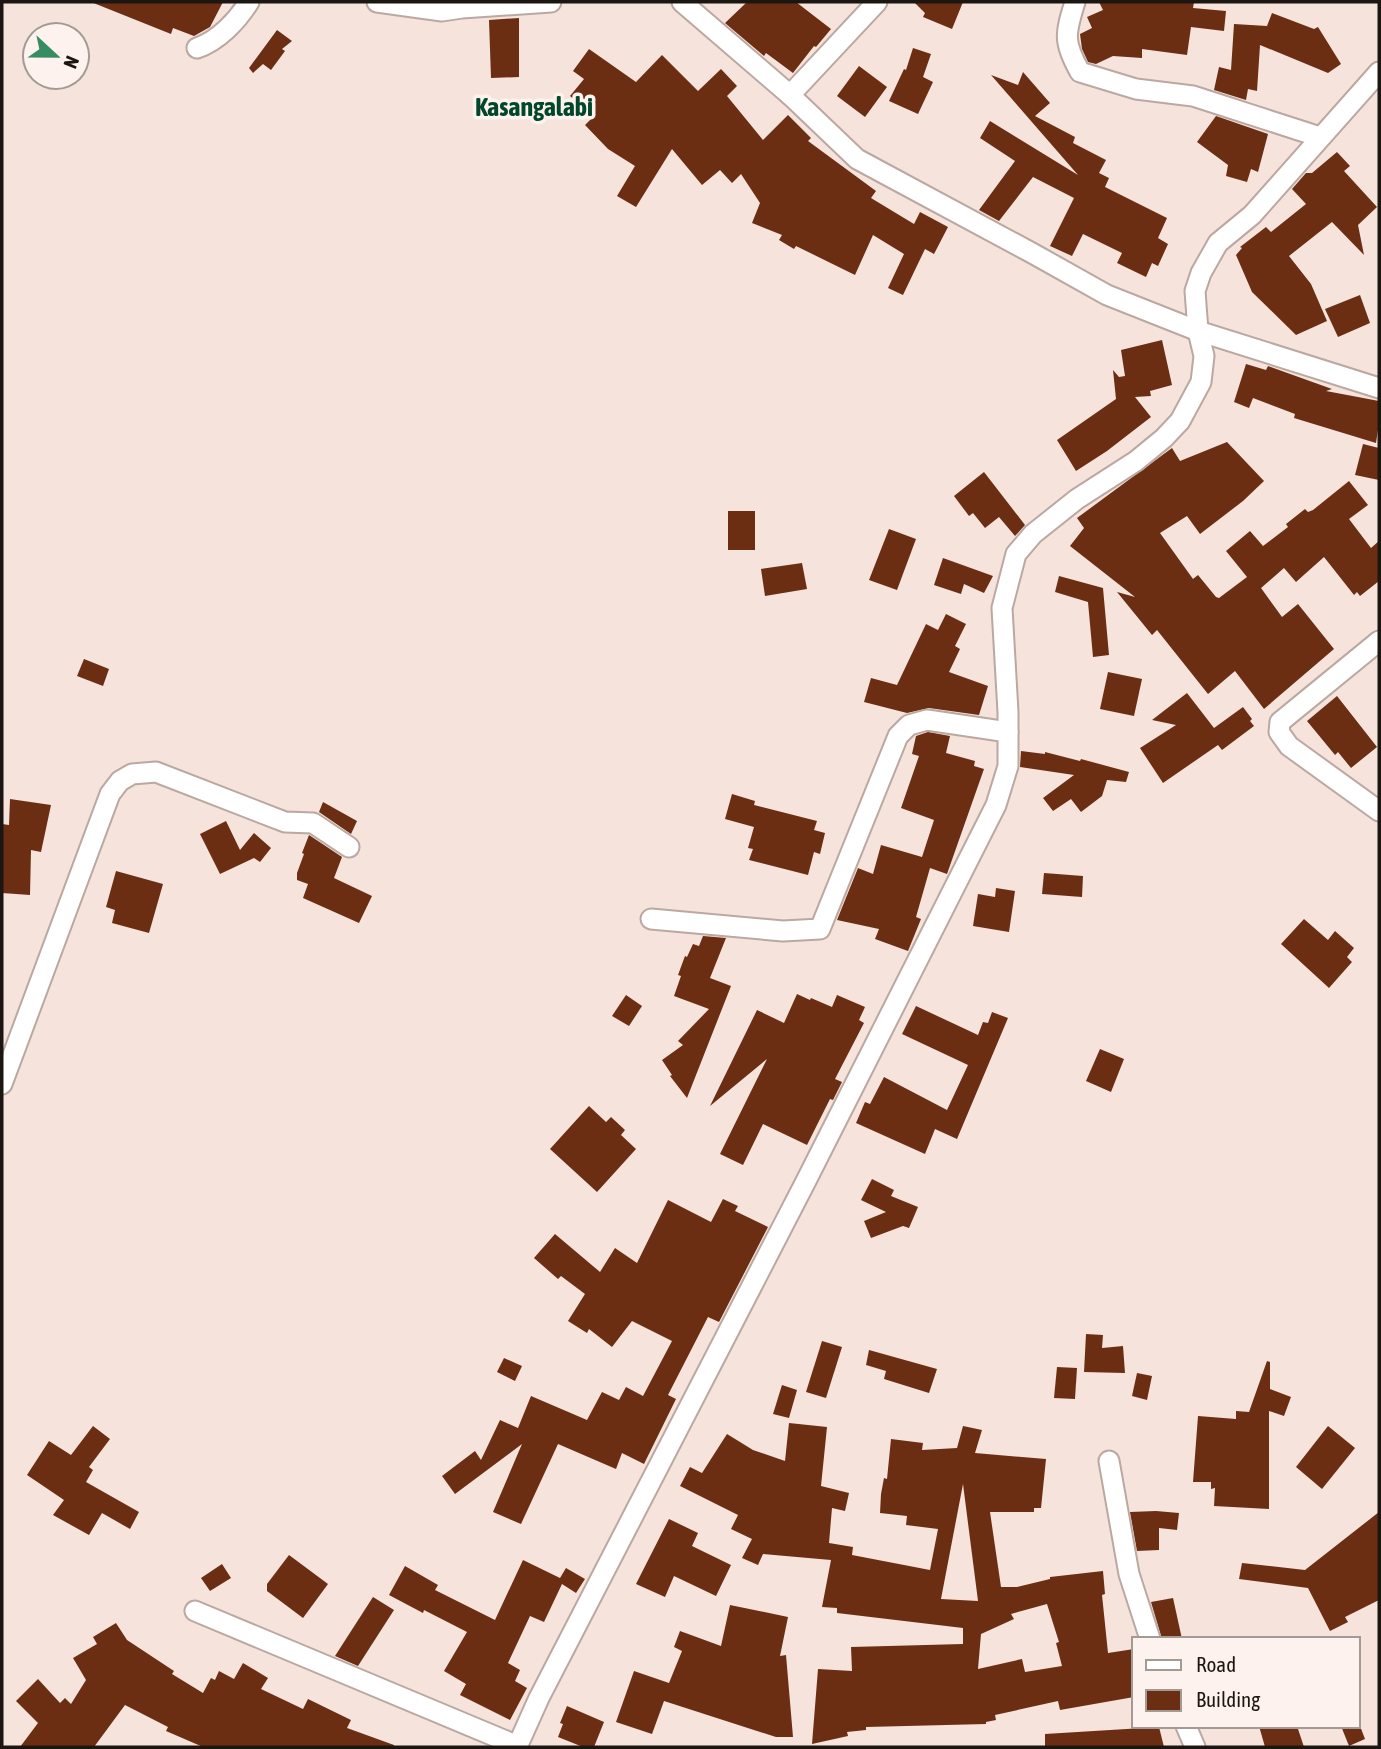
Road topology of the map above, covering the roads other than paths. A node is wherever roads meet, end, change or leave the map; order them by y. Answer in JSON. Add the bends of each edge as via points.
{"nodes":[{"id":1,"x":249,"y":2,"type":"edge"},
{"id":2,"x":377,"y":2,"type":"edge"},
{"id":3,"x":551,"y":2,"type":"edge"},
{"id":4,"x":682,"y":2,"type":"edge"},
{"id":5,"x":877,"y":2,"type":"edge"},
{"id":6,"x":1075,"y":2,"type":"edge"},
{"id":7,"x":197,"y":48,"type":"dead end"},
{"id":8,"x":1379,"y":72,"type":"edge"},
{"id":9,"x":790,"y":95,"type":"junction"},
{"id":10,"x":1320,"y":137,"type":"junction"},
{"id":11,"x":1198,"y":331,"type":"junction"},
{"id":12,"x":1379,"y":388,"type":"edge"},
{"id":13,"x":1379,"y":641,"type":"edge"},
{"id":14,"x":1008,"y":732,"type":"junction"},
{"id":15,"x":1379,"y":811,"type":"edge"},
{"id":16,"x":349,"y":847,"type":"dead end"},
{"id":17,"x":651,"y":919,"type":"dead end"},
{"id":18,"x":2,"y":1084,"type":"edge"},
{"id":19,"x":1109,"y":1461,"type":"dead end"},
{"id":20,"x":195,"y":1611,"type":"dead end"},
{"id":21,"x":1149,"y":1637,"type":"edge"},
{"id":22,"x":1187,"y":1728,"type":"edge"},
{"id":23,"x":517,"y":1747,"type":"edge"},
{"id":24,"x":1195,"y":1747,"type":"edge"}],
"edges":[{"from":1,"to":7,"type":"street","via":[[211,44]]},
{"from":2,"to":3,"type":"street","via":[[442,11]]},
{"from":4,"to":9,"type":"street"},
{"from":5,"to":9,"type":"street"},
{"from":6,"to":10,"type":"street","via":[[1066,44],[1080,72],[1136,89],[1193,96]]},
{"from":8,"to":10,"type":"street"},
{"from":9,"to":11,"type":"street","via":[[858,159],[1107,295]]},
{"from":10,"to":11,"type":"street","via":[[1251,215],[1218,243],[1195,290]]},
{"from":11,"to":12,"type":"street"},
{"from":11,"to":14,"type":"street","via":[[1204,356],[1201,382],[1180,421],[1136,461],[1033,534],[1016,554],[1002,608]]},
{"from":13,"to":15,"type":"street","via":[[1280,722],[1279,732],[1289,746]]},
{"from":14,"to":17,"type":"street","via":[[927,720],[909,725],[898,736],[820,929],[783,931]]},
{"from":14,"to":23,"type":"street","via":[[1008,766],[996,805]]},
{"from":16,"to":18,"type":"street","via":[[313,823],[285,822],[156,772],[132,774],[120,781],[110,794]]},
{"from":19,"to":21,"type":"street","via":[[1129,1574]]},
{"from":20,"to":23,"type":"street"},
{"from":22,"to":24,"type":"street"}]}
